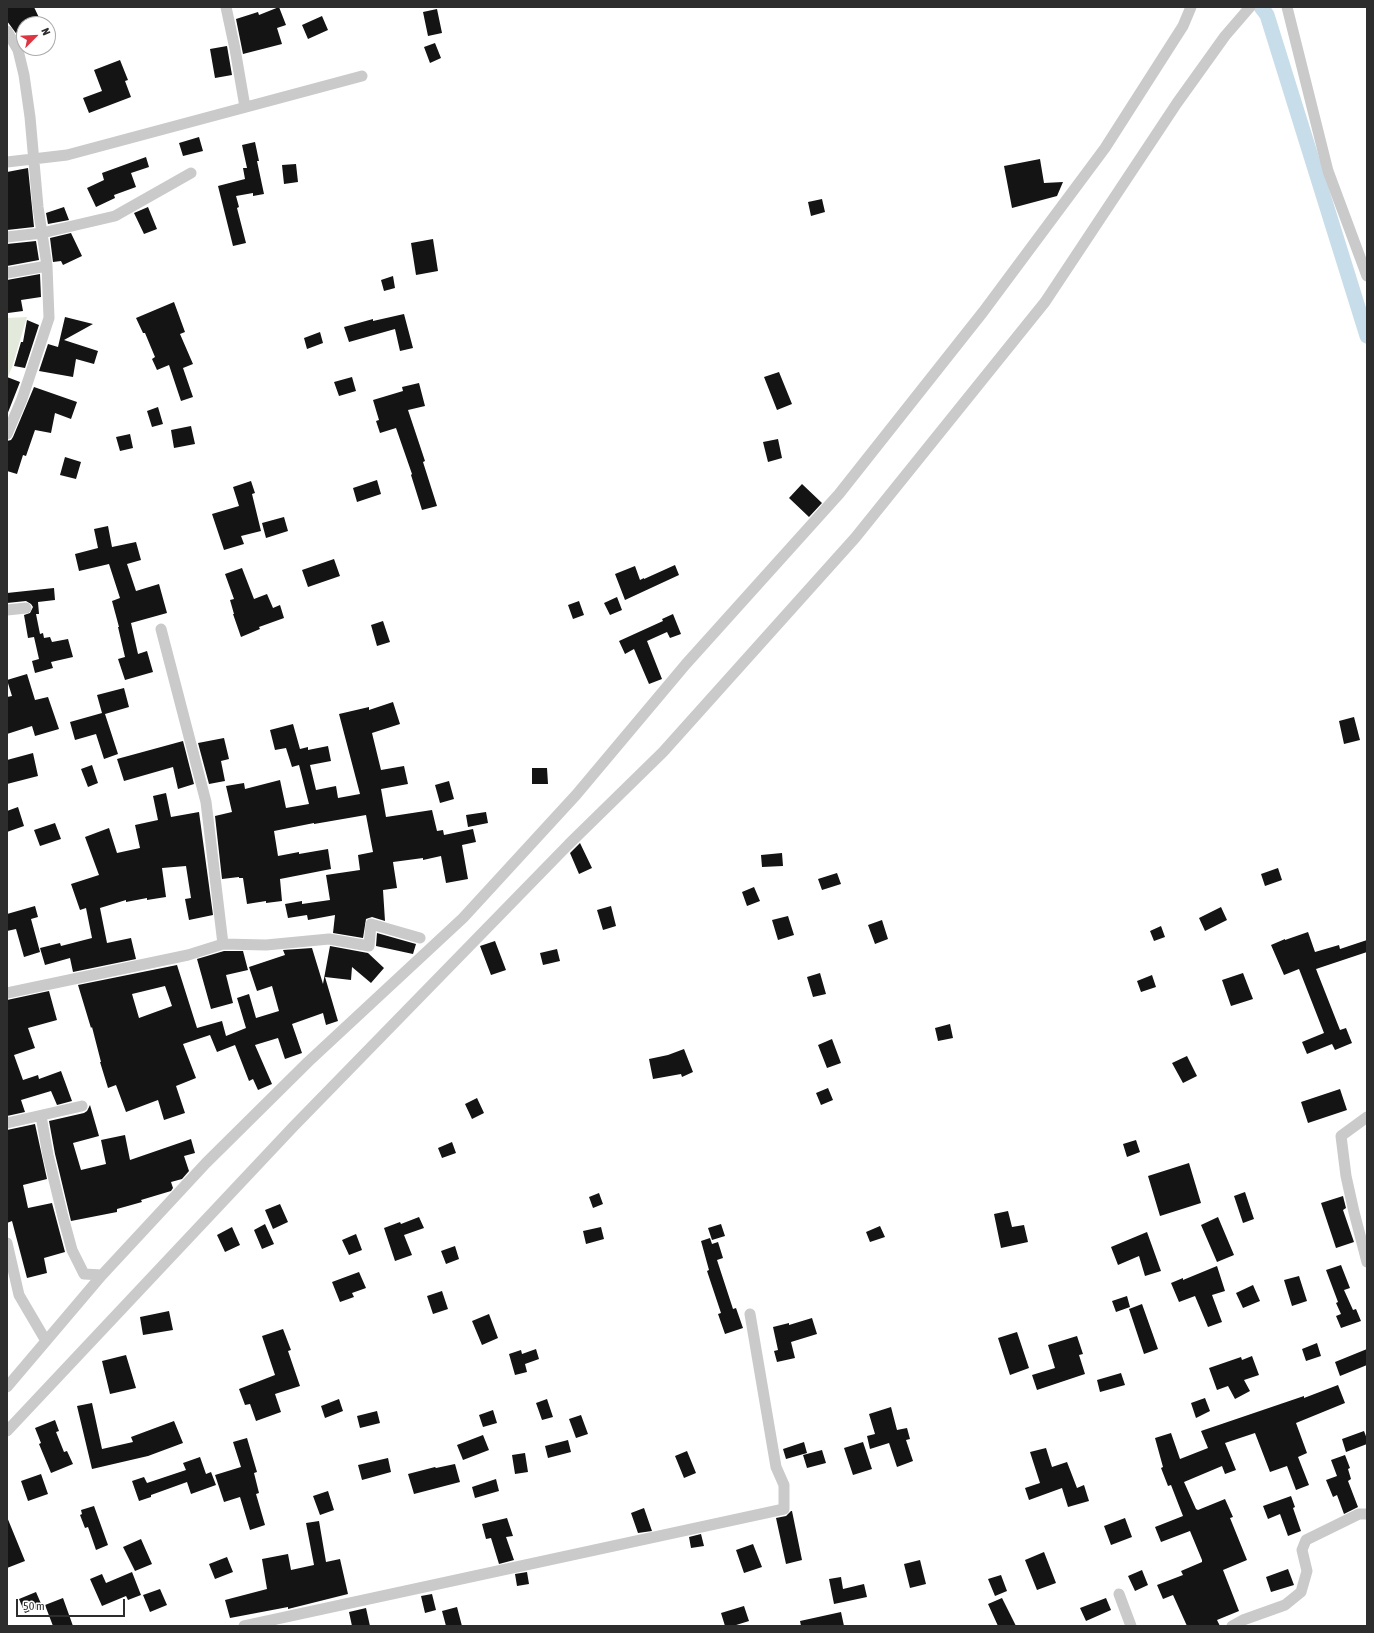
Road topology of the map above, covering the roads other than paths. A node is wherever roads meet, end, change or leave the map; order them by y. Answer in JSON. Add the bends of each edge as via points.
{"nodes":[{"id":1,"x":226,"y":7,"type":"edge"},
{"id":2,"x":1192,"y":7,"type":"edge"},
{"id":3,"x":1287,"y":7,"type":"edge"},
{"id":4,"x":1248,"y":9,"type":"edge"},
{"id":5,"x":7,"y":32,"type":"edge"},
{"id":6,"x":362,"y":76,"type":"dead end"},
{"id":7,"x":245,"y":107,"type":"junction"},
{"id":8,"x":35,"y":159,"type":"junction"},
{"id":9,"x":7,"y":162,"type":"edge"},
{"id":10,"x":191,"y":174,"type":"dead end"},
{"id":11,"x":42,"y":233,"type":"junction"},
{"id":12,"x":7,"y":237,"type":"edge"},
{"id":13,"x":47,"y":266,"type":"junction"},
{"id":14,"x":7,"y":273,"type":"edge"},
{"id":15,"x":1367,"y":276,"type":"edge"},
{"id":16,"x":8,"y":428,"type":"edge"},
{"id":17,"x":26,"y":608,"type":"dead end"},
{"id":18,"x":7,"y":610,"type":"edge"},
{"id":19,"x":161,"y":629,"type":"dead end"},
{"id":20,"x":420,"y":938,"type":"dead end"},
{"id":21,"x":223,"y":944,"type":"junction"},
{"id":22,"x":7,"y":993,"type":"edge"},
{"id":23,"x":82,"y":1106,"type":"dead end"},
{"id":24,"x":42,"y":1116,"type":"junction"},
{"id":25,"x":1367,"y":1117,"type":"edge"},
{"id":26,"x":7,"y":1123,"type":"edge"},
{"id":27,"x":7,"y":1243,"type":"edge"},
{"id":28,"x":1367,"y":1262,"type":"edge"},
{"id":29,"x":102,"y":1275,"type":"junction"},
{"id":30,"x":750,"y":1314,"type":"dead end"},
{"id":31,"x":46,"y":1341,"type":"junction"},
{"id":32,"x":7,"y":1387,"type":"edge"},
{"id":33,"x":7,"y":1431,"type":"edge"},
{"id":34,"x":1367,"y":1514,"type":"edge"},
{"id":35,"x":1118,"y":1594,"type":"dead end"},
{"id":36,"x":244,"y":1626,"type":"edge"},
{"id":37,"x":1131,"y":1626,"type":"edge"},
{"id":38,"x":1232,"y":1626,"type":"edge"}],
"edges":[{"from":1,"to":7,"type":"street"},
{"from":2,"to":29,"type":"street","via":[[1183,26],[1105,148],[983,312],[839,494],[686,664],[576,795],[463,918],[257,1112]]},
{"from":3,"to":15,"type":"street","via":[[1328,171]]},
{"from":4,"to":33,"type":"street","via":[[1225,36],[1177,103],[1045,302],[855,538],[663,752],[568,844],[299,1121]]},
{"from":5,"to":8,"type":"street","via":[[18,50],[24,75]]},
{"from":6,"to":7,"type":"street"},
{"from":7,"to":8,"type":"street","via":[[67,155]]},
{"from":8,"to":9,"type":"street"},
{"from":8,"to":11,"type":"street"},
{"from":10,"to":11,"type":"street","via":[[115,216]]},
{"from":11,"to":12,"type":"street"},
{"from":11,"to":13,"type":"street"},
{"from":13,"to":14,"type":"street"},
{"from":13,"to":16,"type":"street","via":[[49,318],[22,399]]},
{"from":17,"to":18,"type":"street"},
{"from":19,"to":21,"type":"street","via":[[206,802]]},
{"from":20,"to":21,"type":"street","via":[[371,924],[369,946],[329,939],[266,945]]},
{"from":21,"to":22,"type":"street","via":[[188,955]]},
{"from":23,"to":24,"type":"street"},
{"from":24,"to":26,"type":"street"},
{"from":24,"to":29,"type":"street","via":[[48,1155],[72,1250],[84,1274]]},
{"from":25,"to":28,"type":"street","via":[[1341,1136],[1351,1198]]},
{"from":27,"to":31,"type":"street","via":[[19,1295]]},
{"from":29,"to":31,"type":"street"},
{"from":30,"to":36,"type":"street","via":[[776,1467],[784,1485],[784,1509]]},
{"from":31,"to":32,"type":"street"},
{"from":34,"to":38,"type":"street","via":[[1359,1514],[1335,1524],[1306,1540],[1302,1550],[1307,1571],[1301,1592],[1286,1605]]},
{"from":35,"to":37,"type":"street"}]}
